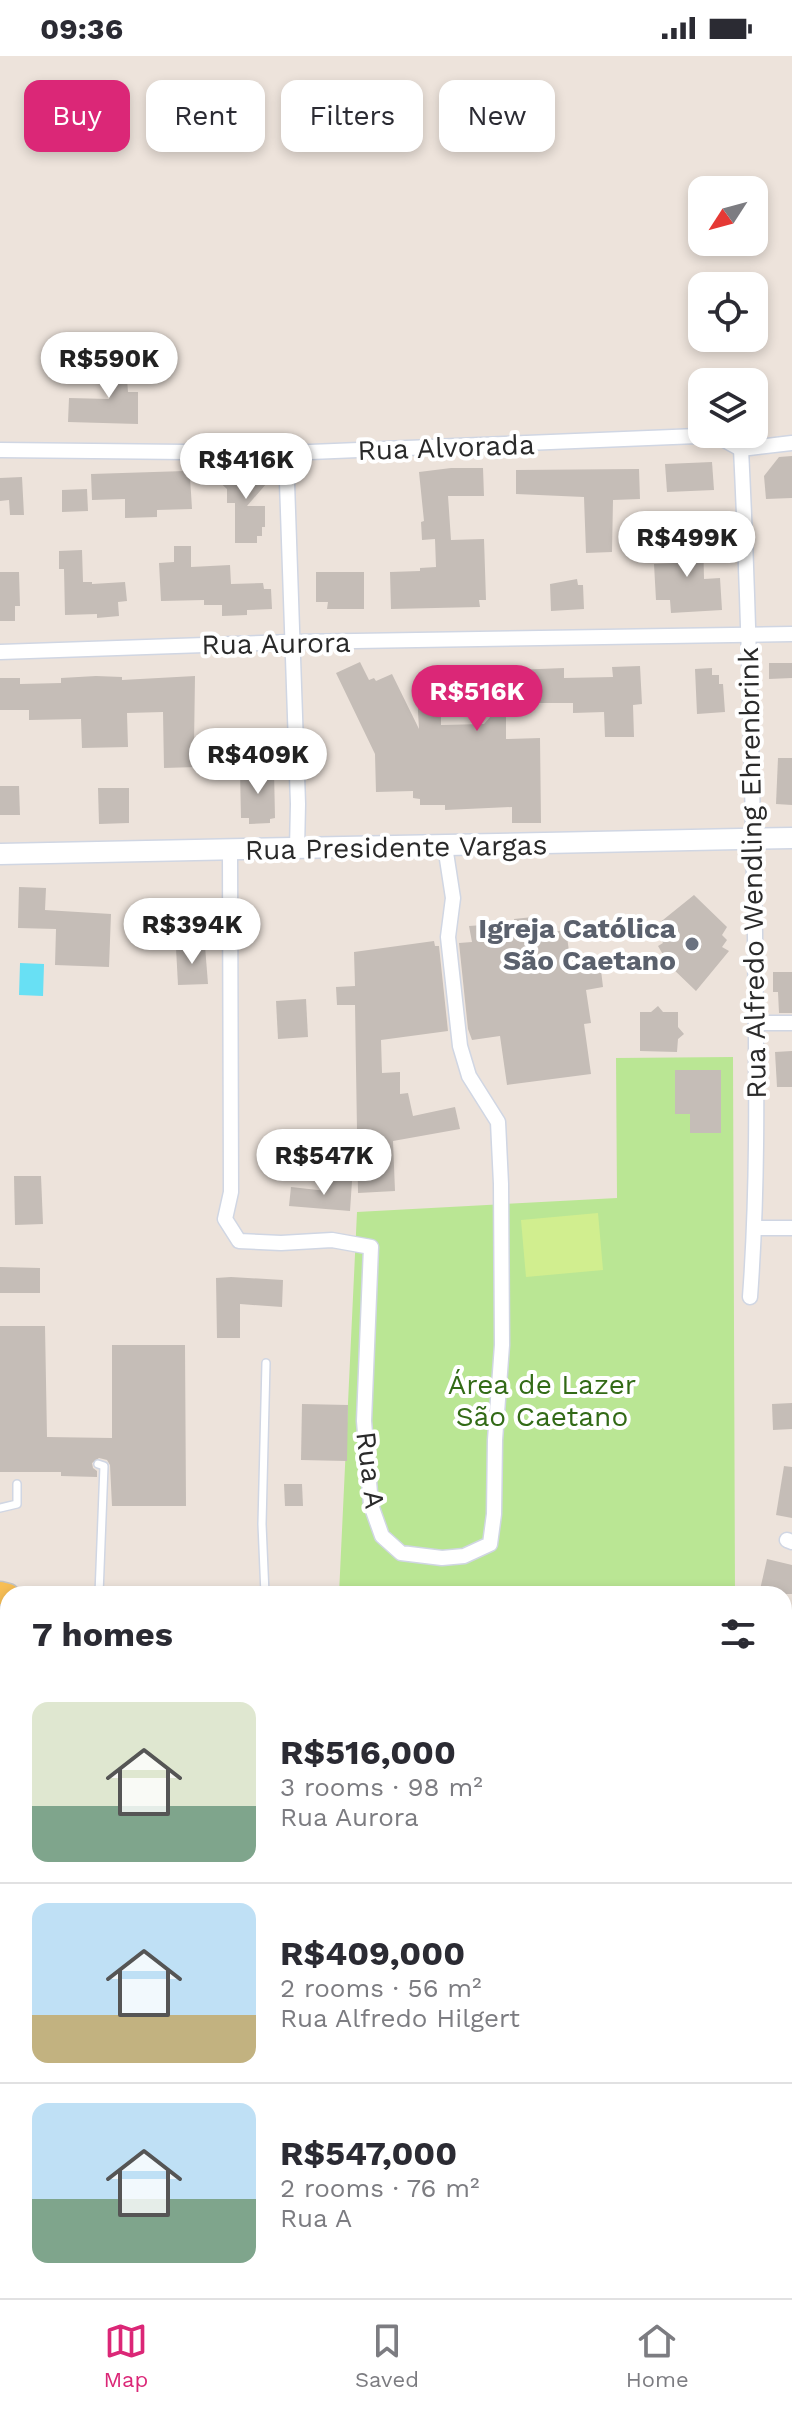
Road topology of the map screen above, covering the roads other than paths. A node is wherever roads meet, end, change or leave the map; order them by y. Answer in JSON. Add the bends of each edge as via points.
{"nodes":[{"id":1,"x":792,"y":443,"type":"edge"},
{"id":2,"x":741,"y":449,"type":"junction"},
{"id":3,"x":0,"y":450,"type":"edge"},
{"id":4,"x":286,"y":453,"type":"junction"},
{"id":5,"x":750,"y":634,"type":"junction"},
{"id":6,"x":792,"y":634,"type":"edge"},
{"id":7,"x":293,"y":642,"type":"junction"},
{"id":8,"x":0,"y":652,"type":"edge"},
{"id":9,"x":792,"y":838,"type":"edge"},
{"id":10,"x":753,"y":841,"type":"junction"},
{"id":11,"x":445,"y":846,"type":"junction"},
{"id":12,"x":297,"y":849,"type":"junction"},
{"id":13,"x":230,"y":850,"type":"junction"},
{"id":14,"x":0,"y":854,"type":"edge"},
{"id":15,"x":756,"y":1023,"type":"junction"},
{"id":16,"x":792,"y":1023,"type":"edge"},
{"id":17,"x":755,"y":1228,"type":"junction"},
{"id":18,"x":792,"y":1228,"type":"edge"},
{"id":19,"x":750,"y":1297,"type":"dead end"},
{"id":20,"x":266,"y":1363,"type":"dead end"},
{"id":21,"x":98,"y":1464,"type":"dead end"},
{"id":22,"x":17,"y":1484,"type":"dead end"},
{"id":23,"x":0,"y":1508,"type":"edge"},
{"id":24,"x":99,"y":1586,"type":"edge"},
{"id":25,"x":265,"y":1586,"type":"edge"}],
"edges":[{"from":1,"to":2,"type":"street","name":"Rua Alvorada"},
{"from":2,"to":4,"type":"street","name":"Rua Alvorada","via":[[719,437],[697,436]]},
{"from":2,"to":5,"type":"street","name":"Rua Alfredo Wendling Ehrenbrink"},
{"from":3,"to":4,"type":"street","name":"Rua Alvorada"},
{"from":4,"to":7,"type":"street"},
{"from":5,"to":6,"type":"street","name":"Rua Aurora"},
{"from":5,"to":7,"type":"street","name":"Rua Aurora"},
{"from":5,"to":10,"type":"street","name":"Rua Alfredo Wendling Ehrenbrink"},
{"from":7,"to":8,"type":"street","name":"Rua Aurora"},
{"from":7,"to":12,"type":"street"},
{"from":9,"to":10,"type":"main road","name":"Rua Presidente Vargas"},
{"from":10,"to":11,"type":"main road","name":"Rua Presidente Vargas"},
{"from":10,"to":15,"type":"street","name":"Rua Alfredo Wendling Ehrenbrink"},
{"from":11,"to":12,"type":"main road","name":"Rua Presidente Vargas"},
{"from":11,"to":13,"type":"street","name":"Rua A","via":[[453,898],[448,937],[460,1046],[469,1076],[498,1122],[502,1345],[490,1544],[464,1556],[442,1558],[401,1553],[382,1536],[371,1505],[364,1421],[371,1247],[332,1240],[239,1241],[225,1219],[231,1192]]},
{"from":12,"to":13,"type":"main road","name":"Rua Presidente Vargas"},
{"from":13,"to":14,"type":"main road","name":"Rua Presidente Vargas"},
{"from":15,"to":16,"type":"street"},
{"from":15,"to":17,"type":"street","name":"Rua Alfredo Wendling Ehrenbrink"},
{"from":17,"to":18,"type":"street"},
{"from":17,"to":19,"type":"street","name":"Rua Alfredo Wendling Ehrenbrink"},
{"from":20,"to":25,"type":"lane"},
{"from":21,"to":24,"type":"lane","via":[[104,1466]]},
{"from":22,"to":23,"type":"lane","via":[[17,1504]]}]}
